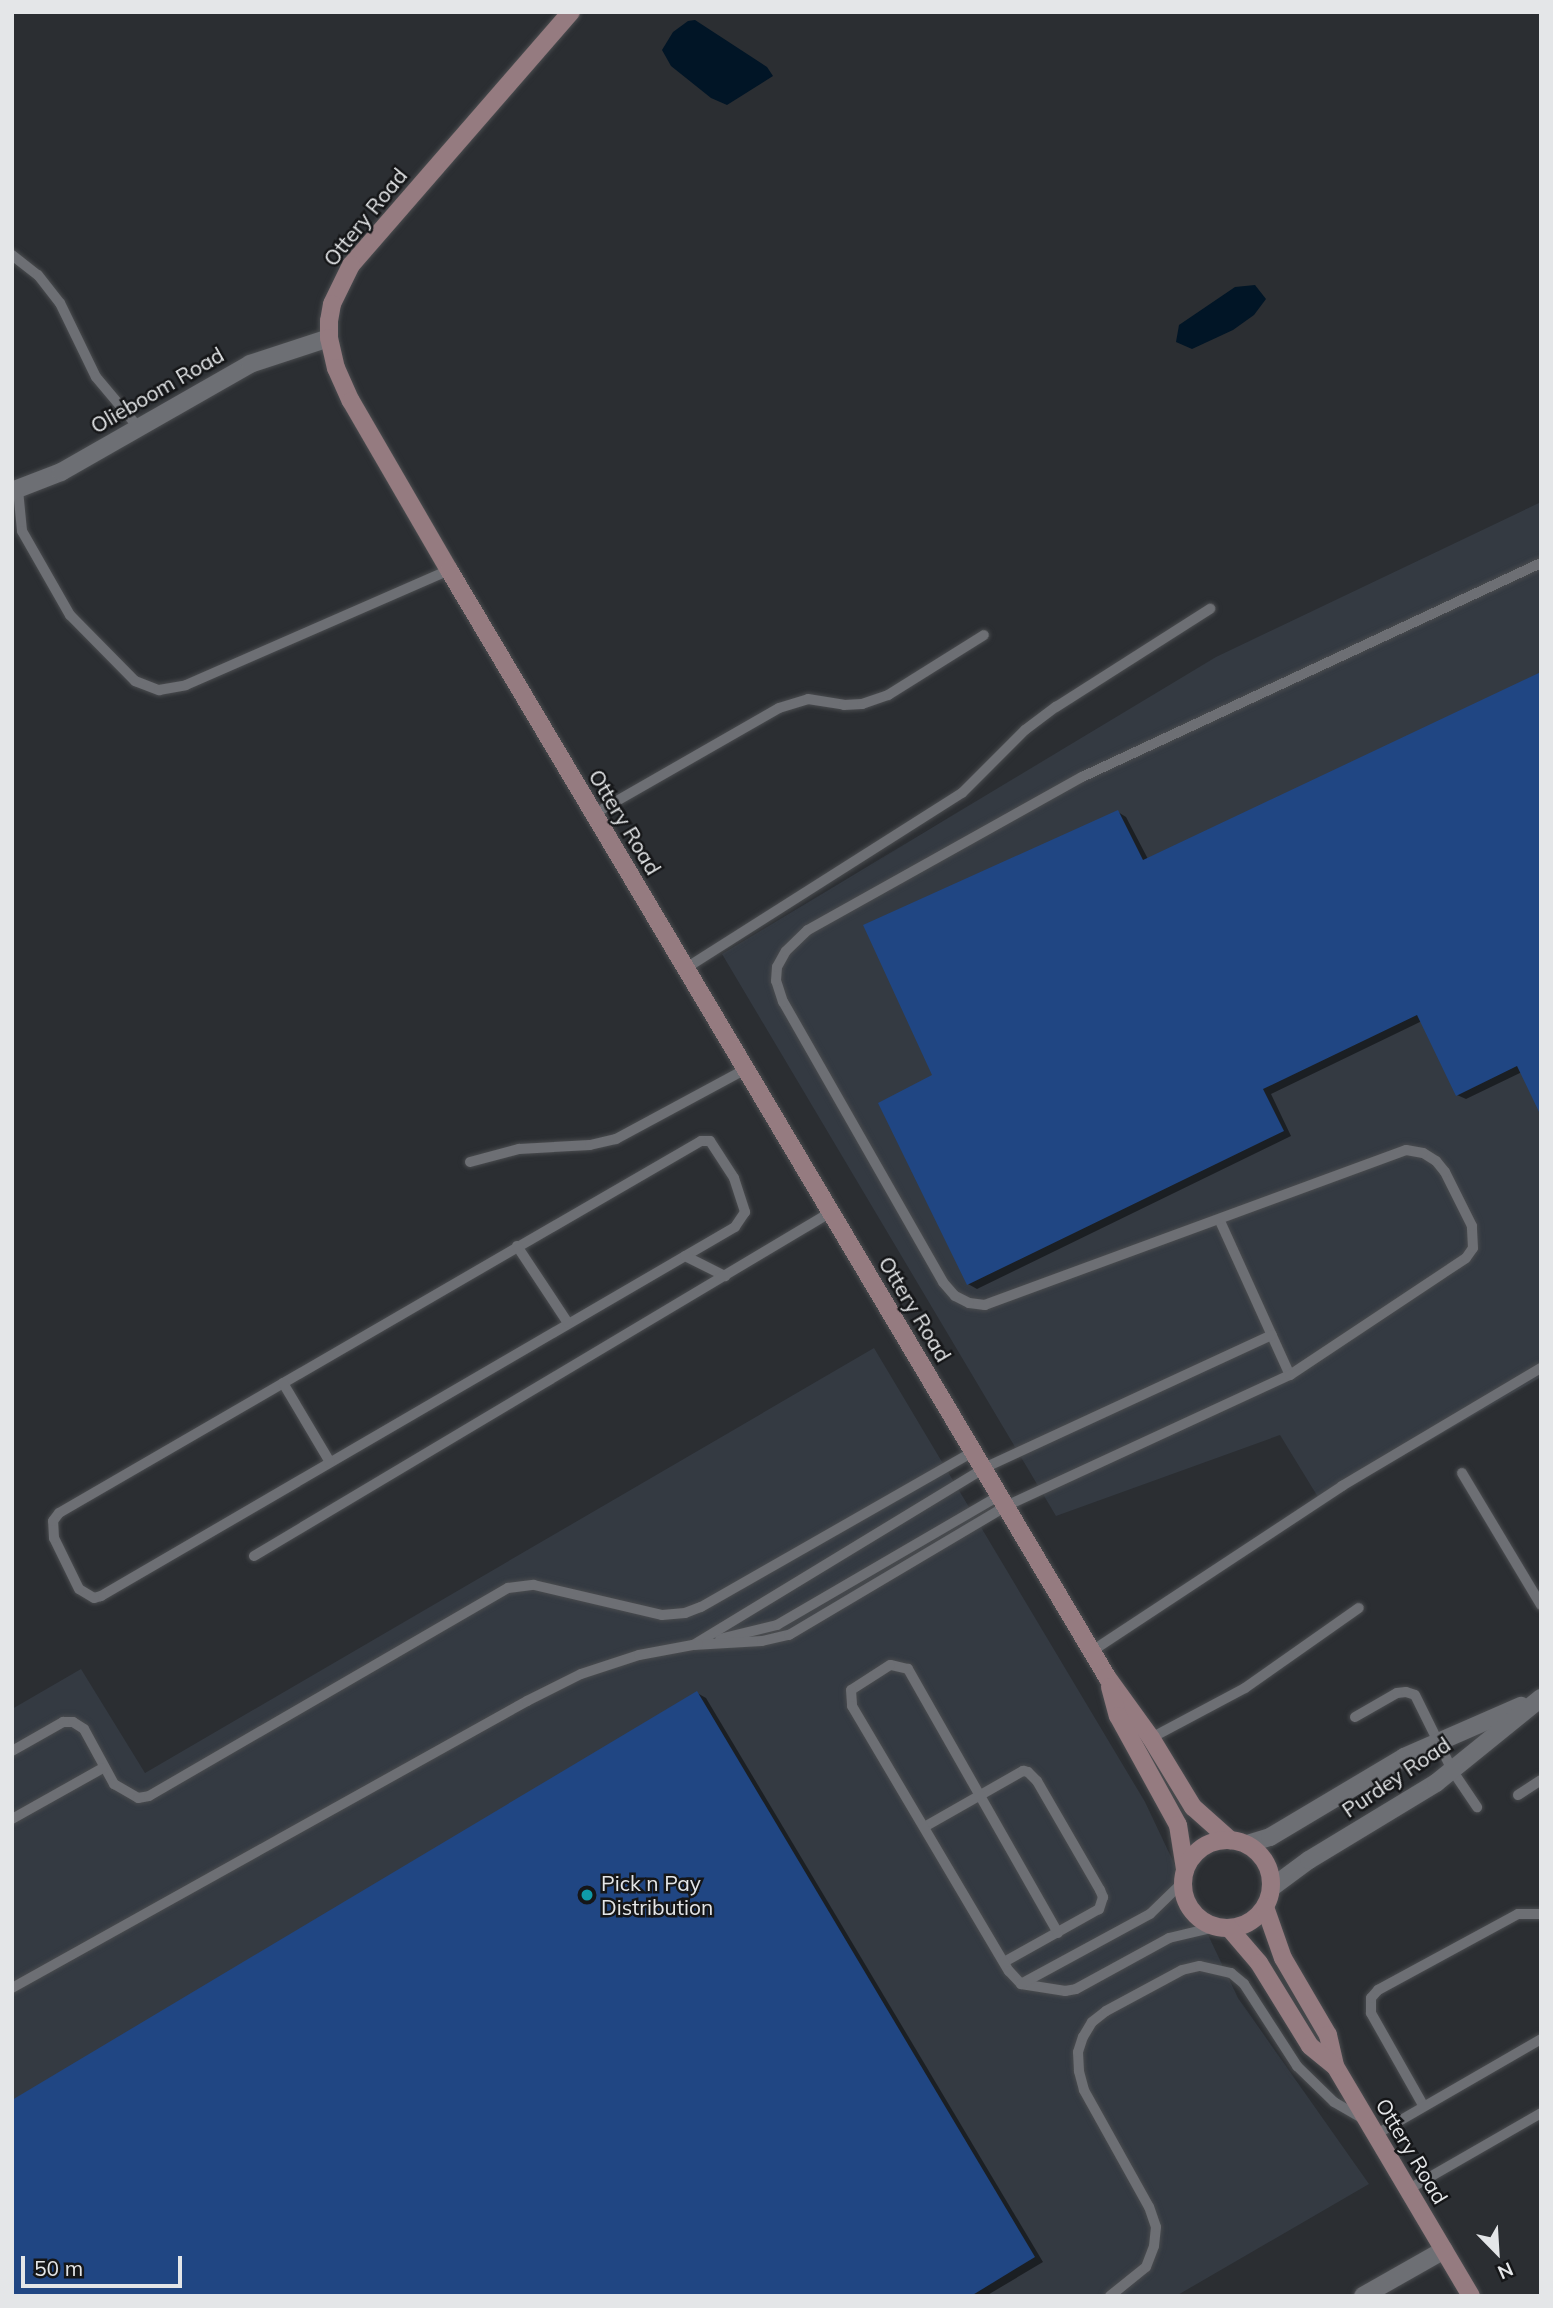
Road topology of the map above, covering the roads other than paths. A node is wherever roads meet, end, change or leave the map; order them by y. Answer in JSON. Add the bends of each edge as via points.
{"nodes":[{"id":1,"x":571,"y":12,"type":"edge"},
{"id":2,"x":12,"y":255,"type":"edge"},
{"id":3,"x":329,"y":338,"type":"junction"},
{"id":4,"x":138,"y":427,"type":"junction"},
{"id":5,"x":15,"y":490,"type":"edge"},
{"id":6,"x":1541,"y":563,"type":"edge"},
{"id":7,"x":449,"y":570,"type":"junction"},
{"id":8,"x":1210,"y":609,"type":"dead end"},
{"id":9,"x":984,"y":635,"type":"dead end"},
{"id":10,"x":594,"y":814,"type":"junction"},
{"id":11,"x":686,"y":968,"type":"junction"},
{"id":12,"x":746,"y":1069,"type":"junction"},
{"id":13,"x":470,"y":1162,"type":"dead end"},
{"id":14,"x":831,"y":1212,"type":"junction"},
{"id":15,"x":1220,"y":1221,"type":"junction"},
{"id":16,"x":517,"y":1246,"type":"junction"},
{"id":17,"x":685,"y":1256,"type":"junction"},
{"id":18,"x":725,"y":1276,"type":"junction"},
{"id":19,"x":568,"y":1323,"type":"junction"},
{"id":20,"x":1272,"y":1335,"type":"junction"},
{"id":21,"x":1541,"y":1368,"type":"edge"},
{"id":22,"x":1290,"y":1375,"type":"junction"},
{"id":23,"x":283,"y":1383,"type":"junction"},
{"id":24,"x":974,"y":1451,"type":"junction"},
{"id":25,"x":330,"y":1462,"type":"junction"},
{"id":26,"x":984,"y":1468,"type":"junction"},
{"id":27,"x":1462,"y":1472,"type":"dead end"},
{"id":28,"x":1003,"y":1500,"type":"junction"},
{"id":29,"x":254,"y":1556,"type":"dead end"},
{"id":30,"x":1541,"y":1605,"type":"edge"},
{"id":31,"x":1359,"y":1608,"type":"dead end"},
{"id":32,"x":693,"y":1645,"type":"junction"},
{"id":33,"x":1092,"y":1651,"type":"junction"},
{"id":34,"x":1107,"y":1677,"type":"junction"},
{"id":35,"x":1541,"y":1698,"type":"edge"},
{"id":36,"x":1355,"y":1717,"type":"dead end"},
{"id":37,"x":1151,"y":1738,"type":"junction"},
{"id":38,"x":1438,"y":1742,"type":"junction"},
{"id":39,"x":12,"y":1751,"type":"edge"},
{"id":40,"x":103,"y":1768,"type":"junction"},
{"id":41,"x":1452,"y":1770,"type":"junction"},
{"id":42,"x":1541,"y":1780,"type":"edge"},
{"id":43,"x":979,"y":1796,"type":"junction"},
{"id":44,"x":1518,"y":1796,"type":"dead end"},
{"id":45,"x":1478,"y":1807,"type":"dead end"},
{"id":46,"x":12,"y":1819,"type":"edge"},
{"id":47,"x":926,"y":1826,"type":"junction"},
{"id":48,"x":1239,"y":1842,"type":"junction"},
{"id":49,"x":1184,"y":1875,"type":"junction"},
{"id":50,"x":1271,"y":1888,"type":"junction"},
{"id":51,"x":1265,"y":1907,"type":"junction"},
{"id":52,"x":1541,"y":1914,"type":"edge"},
{"id":53,"x":1222,"y":1928,"type":"junction"},
{"id":54,"x":1058,"y":1933,"type":"junction"},
{"id":55,"x":1004,"y":1962,"type":"junction"},
{"id":56,"x":1021,"y":1984,"type":"junction"},
{"id":57,"x":12,"y":1988,"type":"edge"},
{"id":58,"x":1541,"y":2039,"type":"edge"},
{"id":59,"x":1335,"y":2066,"type":"junction"},
{"id":60,"x":1423,"y":2105,"type":"junction"},
{"id":61,"x":1541,"y":2113,"type":"edge"},
{"id":62,"x":1371,"y":2128,"type":"junction"},
{"id":63,"x":1409,"y":2189,"type":"junction"},
{"id":64,"x":1444,"y":2250,"type":"junction"},
{"id":65,"x":1110,"y":2296,"type":"edge"},
{"id":66,"x":1363,"y":2296,"type":"edge"},
{"id":67,"x":1471,"y":2296,"type":"edge"}],
"edges":[{"from":1,"to":3,"type":"street","name":"Ottery Road","via":[[367,243],[338,287]]},
{"from":2,"to":4,"type":"lane","via":[[38,275],[60,303],[96,377]]},
{"from":3,"to":4,"type":"street","name":"Olieboom Road","via":[[250,364]]},
{"from":3,"to":7,"type":"street","name":"Ottery Road","via":[[336,368],[352,401]]},
{"from":4,"to":5,"type":"street","name":"Olieboom Road","via":[[61,472]]},
{"from":5,"to":7,"type":"lane","via":[[22,531],[70,615],[135,681],[159,690],[186,685]]},
{"from":6,"to":15,"type":"lane","via":[[1082,777],[808,930],[777,967],[783,1002],[955,1296],[985,1305]]},
{"from":7,"to":10,"type":"street","name":"Ottery Road"},
{"from":8,"to":11,"type":"lane","via":[[1056,707],[1003,750],[962,793]]},
{"from":9,"to":10,"type":"lane","via":[[888,695],[862,704],[808,699],[779,708]]},
{"from":10,"to":11,"type":"street","name":"Ottery Road"},
{"from":11,"to":12,"type":"street","name":"Ottery Road"},
{"from":12,"to":13,"type":"lane","via":[[616,1139],[519,1149]]},
{"from":12,"to":14,"type":"street","name":"Ottery Road"},
{"from":14,"to":18,"type":"lane"},
{"from":14,"to":24,"type":"street","name":"Ottery Road"},
{"from":15,"to":20,"type":"lane"},
{"from":15,"to":22,"type":"lane","via":[[1406,1150],[1436,1161],[1472,1226],[1473,1248],[1466,1258]]},
{"from":16,"to":17,"type":"lane","via":[[691,1145],[710,1141],[734,1178],[744,1212],[735,1227]]},
{"from":16,"to":19,"type":"lane"},
{"from":16,"to":23,"type":"lane"},
{"from":17,"to":18,"type":"lane"},
{"from":17,"to":19,"type":"lane"},
{"from":18,"to":29,"type":"lane"},
{"from":19,"to":25,"type":"lane"},
{"from":20,"to":22,"type":"lane"},
{"from":20,"to":26,"type":"lane"},
{"from":21,"to":33,"type":"lane","via":[[1342,1486]]},
{"from":22,"to":28,"type":"lane"},
{"from":23,"to":25,"type":"lane"},
{"from":23,"to":25,"type":"lane","via":[[59,1513],[53,1521],[54,1538],[79,1590],[94,1598],[101,1596]]},
{"from":24,"to":26,"type":"street","name":"Ottery Road"},
{"from":24,"to":40,"type":"lane","via":[[685,1613],[662,1615],[553,1588],[508,1588],[149,1796],[138,1798],[122,1792]]},
{"from":26,"to":28,"type":"street","name":"Ottery Road"},
{"from":26,"to":32,"type":"lane"},
{"from":27,"to":30,"type":"lane"},
{"from":28,"to":32,"type":"lane","via":[[777,1625]]},
{"from":28,"to":33,"type":"street","name":"Ottery Road"},
{"from":31,"to":37,"type":"lane","via":[[1245,1688]]},
{"from":32,"to":57,"type":"lane","via":[[639,1655],[581,1674],[527,1701]]},
{"from":33,"to":34,"type":"street","name":"Ottery Road"},
{"from":34,"to":37,"type":"street","name":"Ottery Road"},
{"from":34,"to":49,"type":"street","name":"Ottery Road","via":[[1118,1716],[1178,1825]]},
{"from":35,"to":38,"type":"street","name":"Purdey Road"},
{"from":35,"to":41,"type":"street","name":"Purdey Road"},
{"from":36,"to":38,"type":"lane","via":[[1406,1692],[1415,1695]]},
{"from":37,"to":48,"type":"street","name":"Ottery Road","via":[[1193,1807]]},
{"from":38,"to":41,"type":"lane"},
{"from":38,"to":48,"type":"street","name":"Purdey Road","via":[[1404,1757],[1270,1837]]},
{"from":39,"to":40,"type":"lane","via":[[63,1722],[73,1722],[83,1729]]},
{"from":40,"to":46,"type":"lane"},
{"from":41,"to":45,"type":"lane"},
{"from":41,"to":50,"type":"street","name":"Purdey Road"},
{"from":42,"to":44,"type":"lane"},
{"from":43,"to":47,"type":"lane"},
{"from":43,"to":47,"type":"lane","via":[[908,1669],[890,1665],[851,1690],[850,1701]]},
{"from":43,"to":54,"type":"lane"},
{"from":43,"to":54,"type":"lane","via":[[1023,1771],[1033,1775],[1100,1890],[1099,1909]]},
{"from":47,"to":55,"type":"lane"},
{"from":48,"to":49,"type":"street","via":[[1203,1847]]},
{"from":48,"to":50,"type":"street","via":[[1261,1855],[1270,1871]]},
{"from":49,"to":53,"type":"street","via":[[1184,1897],[1191,1910]]},
{"from":49,"to":56,"type":"lane","via":[[1150,1914]]},
{"from":50,"to":51,"type":"street"},
{"from":51,"to":53,"type":"street","via":[[1256,1918]]},
{"from":51,"to":59,"type":"street","name":"Ottery Road","via":[[1283,1958],[1328,2035]]},
{"from":52,"to":60,"type":"lane","via":[[1518,1914],[1371,1998],[1371,2013]]},
{"from":53,"to":56,"type":"lane","via":[[1169,1938],[1076,1989]]},
{"from":53,"to":59,"type":"street","name":"Ottery Road","via":[[1259,1963],[1310,2046]]},
{"from":54,"to":55,"type":"lane"},
{"from":55,"to":56,"type":"lane"},
{"from":58,"to":60,"type":"lane"},
{"from":59,"to":62,"type":"street","name":"Ottery Road"},
{"from":60,"to":62,"type":"lane"},
{"from":61,"to":63,"type":"lane"},
{"from":62,"to":63,"type":"street","name":"Ottery Road"},
{"from":62,"to":65,"type":"lane","via":[[1306,2075],[1244,1984],[1231,1973],[1200,1966],[1182,1970],[1105,2011],[1083,2037],[1079,2071],[1084,2090],[1156,2227],[1146,2267]]},
{"from":63,"to":64,"type":"street","name":"Ottery Road"},
{"from":64,"to":66,"type":"street"},
{"from":64,"to":67,"type":"street","name":"Ottery Road"}]}
